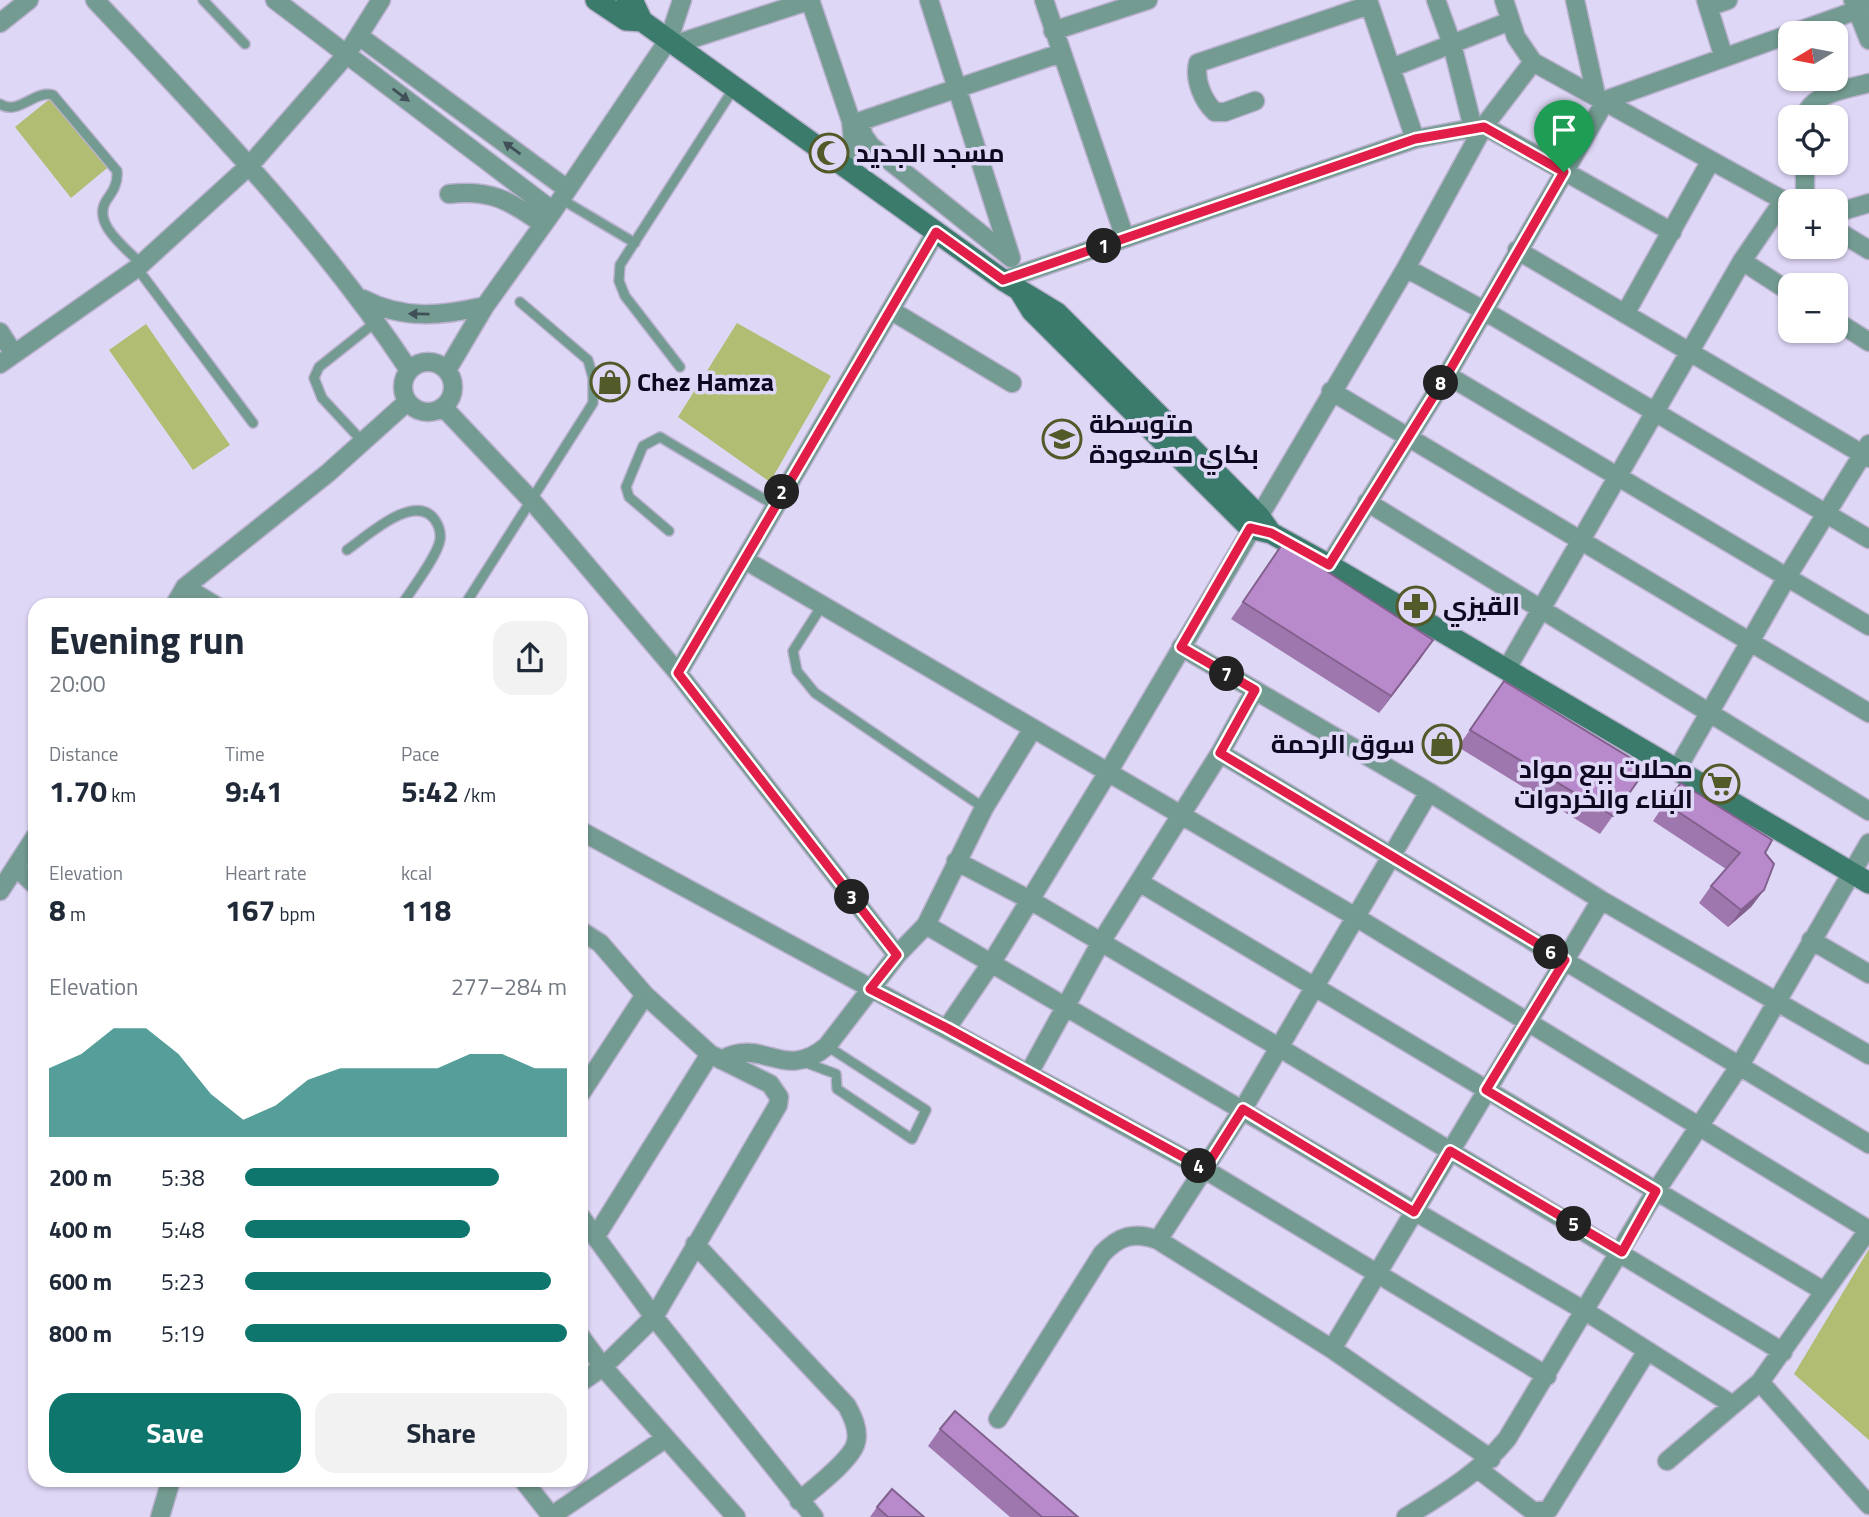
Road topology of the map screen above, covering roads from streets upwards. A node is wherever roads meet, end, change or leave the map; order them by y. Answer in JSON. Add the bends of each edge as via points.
{"nodes":[{"id":1,"x":29,"y":0,"type":"edge"},
{"id":2,"x":95,"y":0,"type":"edge"},
{"id":3,"x":275,"y":0,"type":"edge"},
{"id":4,"x":380,"y":0,"type":"edge"},
{"id":5,"x":596,"y":0,"type":"edge"},
{"id":6,"x":627,"y":0,"type":"edge"},
{"id":7,"x":682,"y":0,"type":"edge"},
{"id":8,"x":810,"y":0,"type":"edge"},
{"id":9,"x":929,"y":0,"type":"edge"},
{"id":10,"x":1044,"y":0,"type":"edge"},
{"id":11,"x":1148,"y":0,"type":"edge"},
{"id":12,"x":1436,"y":0,"type":"edge"},
{"id":13,"x":1504,"y":0,"type":"edge"},
{"id":14,"x":1575,"y":0,"type":"edge"},
{"id":15,"x":1728,"y":0,"type":"edge"},
{"id":16,"x":1369,"y":2,"type":"edge"},
{"id":17,"x":1707,"y":4,"type":"edge"},
{"id":18,"x":1860,"y":5,"type":"edge"},
{"id":19,"x":642,"y":21,"type":"junction"},
{"id":20,"x":1510,"y":21,"type":"junction"},
{"id":21,"x":1822,"y":21,"type":"edge"},
{"id":22,"x":0,"y":23,"type":"edge"},
{"id":23,"x":1053,"y":31,"type":"junction"},
{"id":24,"x":359,"y":36,"type":"junction"},
{"id":25,"x":1778,"y":39,"type":"edge"},
{"id":26,"x":1869,"y":40,"type":"edge"},
{"id":27,"x":672,"y":42,"type":"junction"},
{"id":28,"x":1452,"y":44,"type":"junction"},
{"id":29,"x":1061,"y":53,"type":"junction"},
{"id":30,"x":347,"y":54,"type":"junction"},
{"id":31,"x":1724,"y":58,"type":"junction"},
{"id":32,"x":1533,"y":62,"type":"junction"},
{"id":33,"x":1391,"y":68,"type":"junction"},
{"id":34,"x":1869,"y":83,"type":"edge"},
{"id":35,"x":958,"y":88,"type":"junction"},
{"id":36,"x":1601,"y":98,"type":"junction"},
{"id":37,"x":1255,"y":101,"type":"dead end"},
{"id":38,"x":1810,"y":105,"type":"edge"},
{"id":39,"x":1478,"y":127,"type":"junction"},
{"id":40,"x":1415,"y":139,"type":"junction"},
{"id":41,"x":1710,"y":162,"type":"junction"},
{"id":42,"x":250,"y":164,"type":"junction"},
{"id":43,"x":848,"y":167,"type":"junction"},
{"id":44,"x":1564,"y":172,"type":"junction"},
{"id":45,"x":449,"y":194,"type":"dead end"},
{"id":46,"x":1778,"y":197,"type":"edge"},
{"id":47,"x":1869,"y":202,"type":"edge"},
{"id":48,"x":556,"y":206,"type":"junction"},
{"id":49,"x":1848,"y":209,"type":"edge"},
{"id":50,"x":1778,"y":214,"type":"edge"},
{"id":51,"x":936,"y":232,"type":"junction"},
{"id":52,"x":1672,"y":232,"type":"junction"},
{"id":53,"x":1848,"y":237,"type":"edge"},
{"id":54,"x":1125,"y":238,"type":"junction"},
{"id":55,"x":1517,"y":250,"type":"junction"},
{"id":56,"x":1869,"y":250,"type":"edge"},
{"id":57,"x":1010,"y":257,"type":"junction"},
{"id":58,"x":1742,"y":261,"type":"junction"},
{"id":59,"x":1406,"y":268,"type":"junction"},
{"id":60,"x":1015,"y":282,"type":"junction"},
{"id":61,"x":1778,"y":284,"type":"edge"},
{"id":62,"x":356,"y":295,"type":"junction"},
{"id":63,"x":485,"y":306,"type":"junction"},
{"id":64,"x":1483,"y":310,"type":"junction"},
{"id":65,"x":892,"y":311,"type":"junction"},
{"id":66,"x":1625,"y":314,"type":"junction"},
{"id":67,"x":1848,"y":329,"type":"edge"},
{"id":68,"x":0,"y":332,"type":"edge"},
{"id":69,"x":1869,"y":342,"type":"edge"},
{"id":70,"x":1690,"y":352,"type":"junction"},
{"id":71,"x":7,"y":359,"type":"edge"},
{"id":72,"x":409,"y":370,"type":"junction"},
{"id":73,"x":447,"y":370,"type":"junction"},
{"id":74,"x":1447,"y":375,"type":"junction"},
{"id":75,"x":1012,"y":383,"type":"dead end"},
{"id":76,"x":1331,"y":391,"type":"junction"},
{"id":77,"x":407,"y":402,"type":"junction"},
{"id":78,"x":443,"y":407,"type":"junction"},
{"id":79,"x":1656,"y":413,"type":"junction"},
{"id":80,"x":1406,"y":438,"type":"junction"},
{"id":81,"x":1867,"y":452,"type":"edge"},
{"id":82,"x":1618,"y":476,"type":"junction"},
{"id":83,"x":1367,"y":502,"type":"junction"},
{"id":84,"x":1827,"y":514,"type":"junction"},
{"id":85,"x":1260,"y":526,"type":"junction"},
{"id":86,"x":1581,"y":539,"type":"junction"},
{"id":87,"x":1869,"y":540,"type":"edge"},
{"id":88,"x":746,"y":560,"type":"junction"},
{"id":89,"x":1329,"y":565,"type":"junction"},
{"id":90,"x":1787,"y":578,"type":"junction"},
{"id":91,"x":186,"y":587,"type":"junction"},
{"id":92,"x":179,"y":598,"type":"edge"},
{"id":93,"x":203,"y":598,"type":"edge"},
{"id":94,"x":1542,"y":610,"type":"junction"},
{"id":95,"x":1869,"y":626,"type":"edge"},
{"id":96,"x":1750,"y":642,"type":"junction"},
{"id":97,"x":1181,"y":647,"type":"junction"},
{"id":98,"x":1506,"y":670,"type":"junction"},
{"id":99,"x":678,"y":673,"type":"junction"},
{"id":100,"x":1255,"y":690,"type":"junction"},
{"id":101,"x":1709,"y":712,"type":"junction"},
{"id":102,"x":1869,"y":713,"type":"edge"},
{"id":103,"x":1032,"y":730,"type":"junction"},
{"id":104,"x":1220,"y":753,"type":"junction"},
{"id":105,"x":1676,"y":771,"type":"junction"},
{"id":106,"x":1107,"y":774,"type":"junction"},
{"id":107,"x":1429,"y":792,"type":"junction"},
{"id":108,"x":1869,"y":811,"type":"edge"},
{"id":109,"x":1181,"y":817,"type":"junction"},
{"id":110,"x":588,"y":835,"type":"edge"},
{"id":111,"x":1869,"y":843,"type":"edge"},
{"id":112,"x":28,"y":849,"type":"edge"},
{"id":113,"x":1393,"y":857,"type":"junction"},
{"id":114,"x":956,"y":861,"type":"junction"},
{"id":115,"x":17,"y":868,"type":"junction"},
{"id":116,"x":28,"y":878,"type":"edge"},
{"id":117,"x":1860,"y":878,"type":"edge"},
{"id":118,"x":1139,"y":882,"type":"junction"},
{"id":119,"x":0,"y":891,"type":"edge"},
{"id":120,"x":1030,"y":900,"type":"junction"},
{"id":121,"x":1601,"y":900,"type":"junction"},
{"id":122,"x":1354,"y":916,"type":"junction"},
{"id":123,"x":926,"y":925,"type":"junction"},
{"id":124,"x":588,"y":935,"type":"edge"},
{"id":125,"x":1811,"y":940,"type":"junction"},
{"id":126,"x":1101,"y":942,"type":"junction"},
{"id":127,"x":897,"y":955,"type":"junction"},
{"id":128,"x":1565,"y":960,"type":"junction"},
{"id":129,"x":992,"y":962,"type":"junction"},
{"id":130,"x":1869,"y":974,"type":"edge"},
{"id":131,"x":1313,"y":986,"type":"junction"},
{"id":132,"x":870,"y":989,"type":"junction"},
{"id":133,"x":645,"y":995,"type":"junction"},
{"id":134,"x":1776,"y":999,"type":"junction"},
{"id":135,"x":1066,"y":1007,"type":"junction"},
{"id":136,"x":1527,"y":1022,"type":"junction"},
{"id":137,"x":947,"y":1028,"type":"junction"},
{"id":138,"x":1280,"y":1048,"type":"junction"},
{"id":139,"x":1869,"y":1055,"type":"edge"},
{"id":140,"x":715,"y":1057,"type":"junction"},
{"id":141,"x":1740,"y":1065,"type":"junction"},
{"id":142,"x":1029,"y":1073,"type":"junction"},
{"id":143,"x":588,"y":1082,"type":"edge"},
{"id":144,"x":1486,"y":1090,"type":"junction"},
{"id":145,"x":1243,"y":1109,"type":"junction"},
{"id":146,"x":1699,"y":1127,"type":"junction"},
{"id":147,"x":1869,"y":1144,"type":"edge"},
{"id":148,"x":1450,"y":1151,"type":"junction"},
{"id":149,"x":1205,"y":1169,"type":"junction"},
{"id":150,"x":1656,"y":1191,"type":"junction"},
{"id":151,"x":1414,"y":1212,"type":"junction"},
{"id":152,"x":588,"y":1226,"type":"edge"},
{"id":153,"x":1869,"y":1229,"type":"edge"},
{"id":154,"x":596,"y":1236,"type":"junction"},
{"id":155,"x":1158,"y":1240,"type":"junction"},
{"id":156,"x":695,"y":1244,"type":"junction"},
{"id":157,"x":1622,"y":1252,"type":"junction"},
{"id":158,"x":1378,"y":1273,"type":"junction"},
{"id":159,"x":1822,"y":1290,"type":"junction"},
{"id":160,"x":1585,"y":1311,"type":"junction"},
{"id":161,"x":654,"y":1317,"type":"junction"},
{"id":162,"x":588,"y":1347,"type":"edge"},
{"id":163,"x":1332,"y":1349,"type":"junction"},
{"id":164,"x":1647,"y":1351,"type":"junction"},
{"id":165,"x":1783,"y":1352,"type":"junction"},
{"id":166,"x":603,"y":1367,"type":"junction"},
{"id":167,"x":1547,"y":1376,"type":"junction"},
{"id":168,"x":588,"y":1377,"type":"edge"},
{"id":169,"x":1760,"y":1382,"type":"junction"},
{"id":170,"x":1733,"y":1405,"type":"junction"},
{"id":171,"x":998,"y":1419,"type":"dead end"},
{"id":172,"x":666,"y":1438,"type":"junction"},
{"id":173,"x":1667,"y":1461,"type":"dead end"},
{"id":174,"x":1484,"y":1464,"type":"junction"},
{"id":175,"x":169,"y":1487,"type":"edge"},
{"id":176,"x":528,"y":1487,"type":"edge"},
{"id":177,"x":799,"y":1502,"type":"junction"},
{"id":178,"x":1869,"y":1505,"type":"edge"},
{"id":179,"x":160,"y":1517,"type":"edge"},
{"id":180,"x":551,"y":1517,"type":"edge"},
{"id":181,"x":736,"y":1517,"type":"edge"},
{"id":182,"x":814,"y":1517,"type":"edge"},
{"id":183,"x":1406,"y":1517,"type":"edge"}],
"edges":[{"from":1,"to":22,"type":"street"},
{"from":2,"to":42,"type":"street"},
{"from":3,"to":30,"type":"street"},
{"from":4,"to":24,"type":"street"},
{"from":5,"to":19,"type":"street","via":[[626,20]]},
{"from":6,"to":19,"type":"street"},
{"from":7,"to":27,"type":"street"},
{"from":8,"to":27,"type":"street"},
{"from":8,"to":43,"type":"street","via":[[851,121]]},
{"from":9,"to":35,"type":"street"},
{"from":10,"to":23,"type":"street"},
{"from":11,"to":23,"type":"street"},
{"from":12,"to":28,"type":"street"},
{"from":13,"to":20,"type":"street"},
{"from":14,"to":36,"type":"street"},
{"from":15,"to":17,"type":"street"},
{"from":16,"to":33,"type":"street"},
{"from":16,"to":37,"type":"street","via":[[1198,63],[1196,72],[1205,103],[1215,113]]},
{"from":17,"to":31,"type":"street"},
{"from":18,"to":21,"type":"street"},
{"from":18,"to":26,"type":"street"},
{"from":19,"to":27,"type":"street"},
{"from":20,"to":28,"type":"street"},
{"from":20,"to":32,"type":"street"},
{"from":23,"to":29,"type":"street"},
{"from":24,"to":30,"type":"street"},
{"from":48,"to":24,"type":"street","one_way":true},
{"from":25,"to":31,"type":"street"},
{"from":27,"to":43,"type":"street"},
{"from":27,"to":48,"type":"street"},
{"from":28,"to":33,"type":"street"},
{"from":28,"to":39,"type":"street"},
{"from":29,"to":35,"type":"street"},
{"from":29,"to":54,"type":"street"},
{"from":30,"to":42,"type":"street"},
{"from":30,"to":48,"type":"street","one_way":true},
{"from":31,"to":36,"type":"street"},
{"from":32,"to":36,"type":"street"},
{"from":32,"to":39,"type":"street"},
{"from":33,"to":40,"type":"street"},
{"from":34,"to":38,"type":"street"},
{"from":35,"to":57,"type":"street"},
{"from":35,"to":57,"type":"street","via":[[863,118],[860,125],[871,146]]},
{"from":36,"to":41,"type":"street"},
{"from":36,"to":44,"type":"street"},
{"from":39,"to":40,"type":"street"},
{"from":39,"to":44,"type":"street"},
{"from":39,"to":59,"type":"street"},
{"from":40,"to":54,"type":"street"},
{"from":41,"to":46,"type":"street"},
{"from":41,"to":52,"type":"street"},
{"from":42,"to":62,"type":"street"},
{"from":42,"to":71,"type":"street","via":[[139,266]]},
{"from":43,"to":51,"type":"street"},
{"from":44,"to":52,"type":"street"},
{"from":44,"to":55,"type":"street"},
{"from":45,"to":48,"type":"street","via":[[474,191],[511,203]]},
{"from":47,"to":49,"type":"street"},
{"from":48,"to":63,"type":"street"},
{"from":50,"to":58,"type":"street"},
{"from":51,"to":60,"type":"street"},
{"from":51,"to":65,"type":"street"},
{"from":52,"to":66,"type":"street"},
{"from":53,"to":56,"type":"street"},
{"from":54,"to":60,"type":"street"},
{"from":55,"to":64,"type":"street"},
{"from":55,"to":66,"type":"street"},
{"from":57,"to":60,"type":"street"},
{"from":58,"to":61,"type":"street"},
{"from":58,"to":70,"type":"street"},
{"from":59,"to":64,"type":"street"},
{"from":59,"to":76,"type":"street"},
{"from":60,"to":85,"type":"street","via":[[1057,313]]},
{"from":63,"to":62,"type":"street","one_way":true,"via":[[453,314],[399,314]]},
{"from":62,"to":72,"type":"street"},
{"from":63,"to":73,"type":"street"},
{"from":64,"to":74,"type":"street"},
{"from":64,"to":79,"type":"street"},
{"from":65,"to":75,"type":"street"},
{"from":65,"to":88,"type":"street","via":[[774,505]]},
{"from":66,"to":70,"type":"street"},
{"from":67,"to":69,"type":"street"},
{"from":68,"to":71,"type":"street"},
{"from":70,"to":79,"type":"street"},
{"from":70,"to":81,"type":"street"},
{"from":72,"to":73,"type":"street","via":[[423,362]]},
{"from":72,"to":77,"type":"street","via":[[402,386]]},
{"from":73,"to":78,"type":"street","via":[[452,393]]},
{"from":74,"to":80,"type":"street"},
{"from":74,"to":82,"type":"street"},
{"from":76,"to":80,"type":"street"},
{"from":76,"to":85,"type":"street"},
{"from":77,"to":78,"type":"street","via":[[429,412]]},
{"from":77,"to":91,"type":"street"},
{"from":78,"to":99,"type":"street","via":[[533,502]]},
{"from":79,"to":82,"type":"street"},
{"from":79,"to":84,"type":"street"},
{"from":80,"to":83,"type":"street"},
{"from":80,"to":86,"type":"street"},
{"from":81,"to":84,"type":"street"},
{"from":82,"to":86,"type":"street"},
{"from":82,"to":90,"type":"street"},
{"from":83,"to":89,"type":"street"},
{"from":83,"to":94,"type":"street"},
{"from":84,"to":87,"type":"street"},
{"from":84,"to":90,"type":"street"},
{"from":85,"to":89,"type":"street"},
{"from":85,"to":97,"type":"street"},
{"from":86,"to":94,"type":"street"},
{"from":86,"to":96,"type":"street"},
{"from":88,"to":99,"type":"street"},
{"from":88,"to":103,"type":"street"},
{"from":89,"to":98,"type":"street"},
{"from":90,"to":95,"type":"street"},
{"from":90,"to":96,"type":"street"},
{"from":91,"to":92,"type":"street"},
{"from":91,"to":93,"type":"street"},
{"from":94,"to":98,"type":"street"},
{"from":94,"to":101,"type":"street"},
{"from":96,"to":101,"type":"street"},
{"from":96,"to":102,"type":"street"},
{"from":97,"to":100,"type":"street"},
{"from":97,"to":106,"type":"street"},
{"from":98,"to":105,"type":"street"},
{"from":99,"to":127,"type":"street"},
{"from":100,"to":104,"type":"street"},
{"from":100,"to":107,"type":"street"},
{"from":101,"to":105,"type":"street"},
{"from":101,"to":108,"type":"street"},
{"from":103,"to":106,"type":"street"},
{"from":103,"to":114,"type":"street"},
{"from":104,"to":109,"type":"street"},
{"from":104,"to":113,"type":"street"},
{"from":105,"to":117,"type":"street"},
{"from":106,"to":109,"type":"street"},
{"from":106,"to":120,"type":"street"},
{"from":107,"to":113,"type":"street"},
{"from":107,"to":121,"type":"street"},
{"from":109,"to":118,"type":"street"},
{"from":109,"to":122,"type":"street"},
{"from":110,"to":132,"type":"street"},
{"from":111,"to":117,"type":"street"},
{"from":112,"to":115,"type":"street"},
{"from":113,"to":122,"type":"street"},
{"from":113,"to":128,"type":"street"},
{"from":114,"to":120,"type":"street"},
{"from":114,"to":123,"type":"street"},
{"from":115,"to":116,"type":"street"},
{"from":115,"to":119,"type":"street"},
{"from":117,"to":125,"type":"street"},
{"from":118,"to":126,"type":"street"},
{"from":118,"to":131,"type":"street"},
{"from":120,"to":126,"type":"street"},
{"from":120,"to":129,"type":"street"},
{"from":121,"to":128,"type":"street"},
{"from":121,"to":134,"type":"street"},
{"from":122,"to":131,"type":"street"},
{"from":122,"to":136,"type":"street"},
{"from":123,"to":127,"type":"street"},
{"from":123,"to":129,"type":"street"},
{"from":124,"to":133,"type":"street"},
{"from":125,"to":130,"type":"street"},
{"from":125,"to":134,"type":"street"},
{"from":126,"to":135,"type":"street"},
{"from":126,"to":138,"type":"street"},
{"from":127,"to":132,"type":"street"},
{"from":128,"to":136,"type":"street"},
{"from":128,"to":141,"type":"street"},
{"from":129,"to":135,"type":"street"},
{"from":129,"to":137,"type":"street"},
{"from":131,"to":138,"type":"street"},
{"from":131,"to":144,"type":"street"},
{"from":132,"to":137,"type":"street"},
{"from":132,"to":140,"type":"street","via":[[827,1046],[804,1062],[742,1052]]},
{"from":133,"to":140,"type":"street"},
{"from":133,"to":143,"type":"street"},
{"from":134,"to":139,"type":"street"},
{"from":134,"to":141,"type":"street"},
{"from":135,"to":142,"type":"street"},
{"from":135,"to":145,"type":"street"},
{"from":136,"to":144,"type":"street"},
{"from":136,"to":146,"type":"street"},
{"from":137,"to":142,"type":"street"},
{"from":138,"to":145,"type":"street"},
{"from":138,"to":148,"type":"street"},
{"from":140,"to":154,"type":"street"},
{"from":140,"to":156,"type":"street","via":[[770,1084],[779,1097]]},
{"from":141,"to":146,"type":"street"},
{"from":141,"to":147,"type":"street"},
{"from":142,"to":149,"type":"street"},
{"from":144,"to":148,"type":"street"},
{"from":144,"to":150,"type":"street"},
{"from":145,"to":149,"type":"street"},
{"from":145,"to":151,"type":"street"},
{"from":146,"to":150,"type":"street"},
{"from":146,"to":153,"type":"street"},
{"from":148,"to":151,"type":"street"},
{"from":148,"to":157,"type":"street"},
{"from":149,"to":155,"type":"street"},
{"from":149,"to":158,"type":"street"},
{"from":150,"to":157,"type":"street"},
{"from":150,"to":159,"type":"street"},
{"from":151,"to":158,"type":"street"},
{"from":151,"to":160,"type":"street"},
{"from":152,"to":154,"type":"street"},
{"from":153,"to":159,"type":"street"},
{"from":154,"to":161,"type":"street"},
{"from":155,"to":163,"type":"street"},
{"from":155,"to":171,"type":"street","via":[[1133,1235],[1116,1239],[1102,1254]]},
{"from":156,"to":161,"type":"street"},
{"from":156,"to":177,"type":"street","via":[[847,1406],[854,1419],[856,1444],[849,1456]]},
{"from":157,"to":160,"type":"street"},
{"from":157,"to":165,"type":"street"},
{"from":158,"to":163,"type":"street"},
{"from":158,"to":167,"type":"street"},
{"from":159,"to":165,"type":"street"},
{"from":160,"to":164,"type":"street"},
{"from":160,"to":167,"type":"street"},
{"from":161,"to":166,"type":"street"},
{"from":161,"to":177,"type":"street"},
{"from":162,"to":166,"type":"street"},
{"from":163,"to":174,"type":"street"},
{"from":164,"to":170,"type":"street"},
{"from":164,"to":174,"type":"street","via":[[1549,1509],[1534,1512]]},
{"from":165,"to":169,"type":"street"},
{"from":166,"to":168,"type":"street"},
{"from":166,"to":172,"type":"street"},
{"from":167,"to":174,"type":"street","via":[[1507,1439]]},
{"from":169,"to":170,"type":"street"},
{"from":169,"to":178,"type":"street"},
{"from":170,"to":173,"type":"street"},
{"from":172,"to":180,"type":"street"},
{"from":172,"to":181,"type":"street"},
{"from":174,"to":183,"type":"street"},
{"from":175,"to":179,"type":"street"},
{"from":176,"to":180,"type":"street"},
{"from":177,"to":182,"type":"street"}]}
